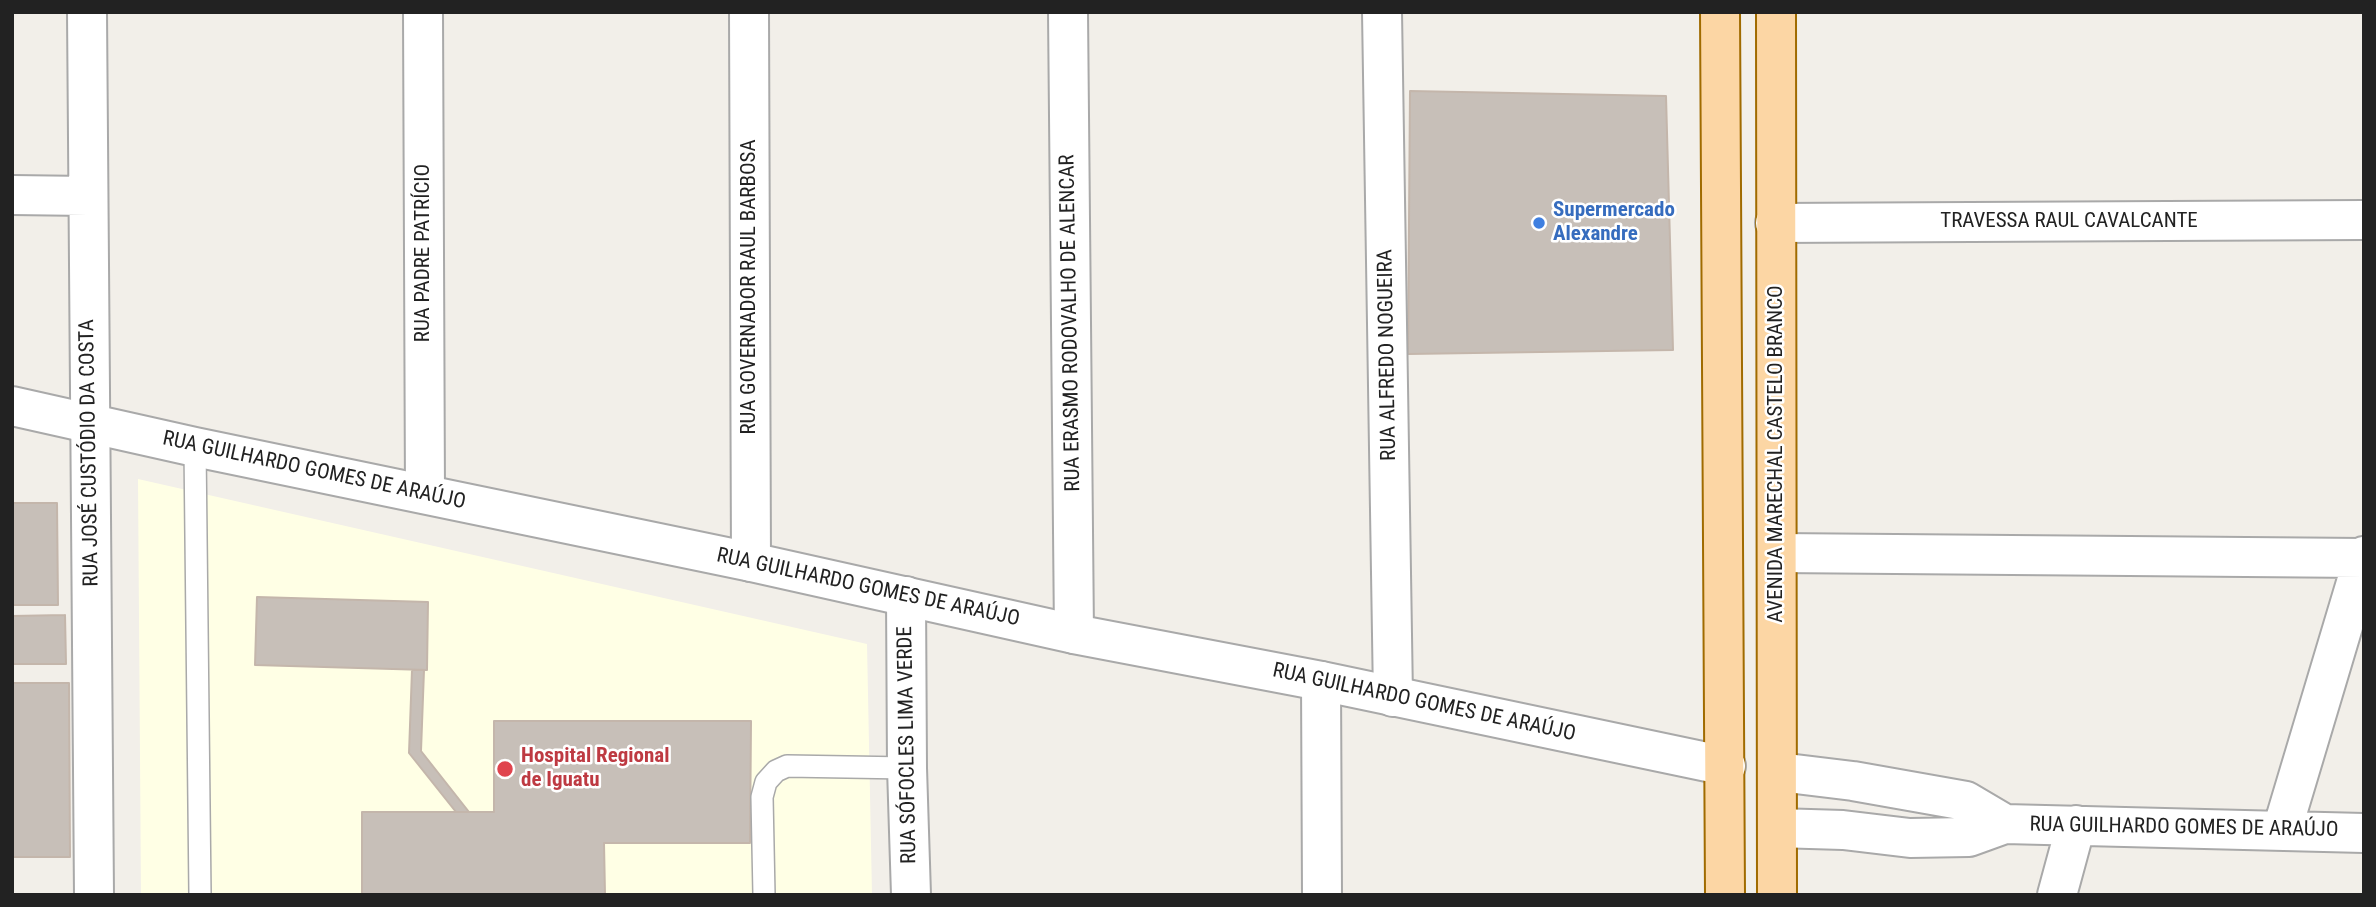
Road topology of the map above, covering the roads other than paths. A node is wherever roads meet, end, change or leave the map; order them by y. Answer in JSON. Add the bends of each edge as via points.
{"nodes":[{"id":1,"x":87,"y":12,"type":"edge"},
{"id":2,"x":423,"y":12,"type":"edge"},
{"id":3,"x":749,"y":12,"type":"edge"},
{"id":4,"x":1068,"y":12,"type":"edge"},
{"id":5,"x":1382,"y":12,"type":"edge"},
{"id":6,"x":1720,"y":12,"type":"edge"},
{"id":7,"x":1776,"y":12,"type":"edge"},
{"id":8,"x":12,"y":195,"type":"edge"},
{"id":9,"x":88,"y":196,"type":"junction"},
{"id":10,"x":2364,"y":220,"type":"edge"},
{"id":11,"x":1775,"y":223,"type":"junction"},
{"id":12,"x":12,"y":406,"type":"edge"},
{"id":13,"x":90,"y":422,"type":"junction"},
{"id":14,"x":195,"y":447,"type":"junction"},
{"id":15,"x":425,"y":494,"type":"junction"},
{"id":16,"x":1778,"y":553,"type":"junction"},
{"id":17,"x":2363,"y":557,"type":"edge"},
{"id":18,"x":751,"y":562,"type":"junction"},
{"id":19,"x":906,"y":596,"type":"junction"},
{"id":20,"x":1074,"y":634,"type":"junction"},
{"id":21,"x":1321,"y":681,"type":"junction"},
{"id":22,"x":1393,"y":697,"type":"junction"},
{"id":23,"x":1726,"y":766,"type":"junction"},
{"id":24,"x":906,"y":768,"type":"junction"},
{"id":25,"x":1779,"y":772,"type":"junction"},
{"id":26,"x":2005,"y":824,"type":"junction"},
{"id":27,"x":2076,"y":825,"type":"junction"},
{"id":28,"x":1777,"y":828,"type":"junction"},
{"id":29,"x":2282,"y":830,"type":"junction"},
{"id":30,"x":2364,"y":833,"type":"edge"},
{"id":31,"x":93,"y":895,"type":"edge"},
{"id":32,"x":200,"y":895,"type":"edge"},
{"id":33,"x":764,"y":895,"type":"edge"},
{"id":34,"x":911,"y":895,"type":"edge"},
{"id":35,"x":1322,"y":895,"type":"edge"},
{"id":36,"x":1725,"y":895,"type":"edge"},
{"id":37,"x":1777,"y":895,"type":"edge"},
{"id":38,"x":2057,"y":895,"type":"edge"}],
"edges":[{"from":1,"to":9,"type":"street","name":"RUA JOSÉ CUSTÓDIO DA COSTA"},
{"from":2,"to":15,"type":"street","name":"RUA PADRE PATRÍCIO"},
{"from":3,"to":18,"type":"street","name":"RUA GOVERNADOR RAUL BARBOSA"},
{"from":4,"to":20,"type":"street","name":"RUA ERASMO RODOVALHO DE ALENCAR"},
{"from":5,"to":22,"type":"street","name":"RUA ALFREDO NOGUEIRA"},
{"from":6,"to":23,"type":"main road"},
{"from":7,"to":11,"type":"main road","name":"AVENIDA MARECHAL CASTELO BRANCO"},
{"from":8,"to":9,"type":"street"},
{"from":9,"to":13,"type":"street","name":"RUA JOSÉ CUSTÓDIO DA COSTA"},
{"from":10,"to":11,"type":"street","name":"TRAVESSA RAUL CAVALCANTE"},
{"from":11,"to":16,"type":"main road","name":"AVENIDA MARECHAL CASTELO BRANCO"},
{"from":12,"to":13,"type":"street","name":"RUA GUILHARDO GOMES DE ARAÚJO"},
{"from":13,"to":14,"type":"street","name":"RUA GUILHARDO GOMES DE ARAÚJO"},
{"from":13,"to":31,"type":"street","name":"RUA JOSÉ CUSTÓDIO DA COSTA"},
{"from":14,"to":15,"type":"street","name":"RUA GUILHARDO GOMES DE ARAÚJO"},
{"from":14,"to":32,"type":"lane"},
{"from":15,"to":18,"type":"street","name":"RUA GUILHARDO GOMES DE ARAÚJO"},
{"from":16,"to":17,"type":"street"},
{"from":16,"to":25,"type":"main road","name":"AVENIDA MARECHAL CASTELO BRANCO"},
{"from":17,"to":29,"type":"street"},
{"from":18,"to":19,"type":"street","name":"RUA GUILHARDO GOMES DE ARAÚJO"},
{"from":19,"to":20,"type":"street","name":"RUA GUILHARDO GOMES DE ARAÚJO"},
{"from":19,"to":24,"type":"street","name":"RUA SÓFOCLES LIMA VERDE"},
{"from":20,"to":21,"type":"street","name":"RUA GUILHARDO GOMES DE ARAÚJO"},
{"from":21,"to":22,"type":"street","name":"RUA GUILHARDO GOMES DE ARAÚJO"},
{"from":21,"to":35,"type":"street"},
{"from":22,"to":23,"type":"street","name":"RUA GUILHARDO GOMES DE ARAÚJO"},
{"from":23,"to":36,"type":"main road"},
{"from":24,"to":33,"type":"lane","via":[[787,766],[776,771],[766,782],[762,797]]},
{"from":24,"to":34,"type":"street","name":"RUA SÓFOCLES LIMA VERDE"},
{"from":25,"to":26,"type":"street","name":"RUA GUILHARDO GOMES DE ARAÚJO","via":[[1966,801]]},
{"from":25,"to":28,"type":"main road","name":"AVENIDA MARECHAL CASTELO BRANCO"},
{"from":26,"to":27,"type":"street","name":"RUA GUILHARDO GOMES DE ARAÚJO"},
{"from":26,"to":28,"type":"street","name":"RUA GUILHARDO GOMES DE ARAÚJO","via":[[1969,837],[1910,838]]},
{"from":27,"to":29,"type":"street","name":"RUA GUILHARDO GOMES DE ARAÚJO"},
{"from":27,"to":38,"type":"street"},
{"from":28,"to":37,"type":"main road","name":"AVENIDA MARECHAL CASTELO BRANCO"},
{"from":29,"to":30,"type":"street","name":"RUA GUILHARDO GOMES DE ARAÚJO"}]}
